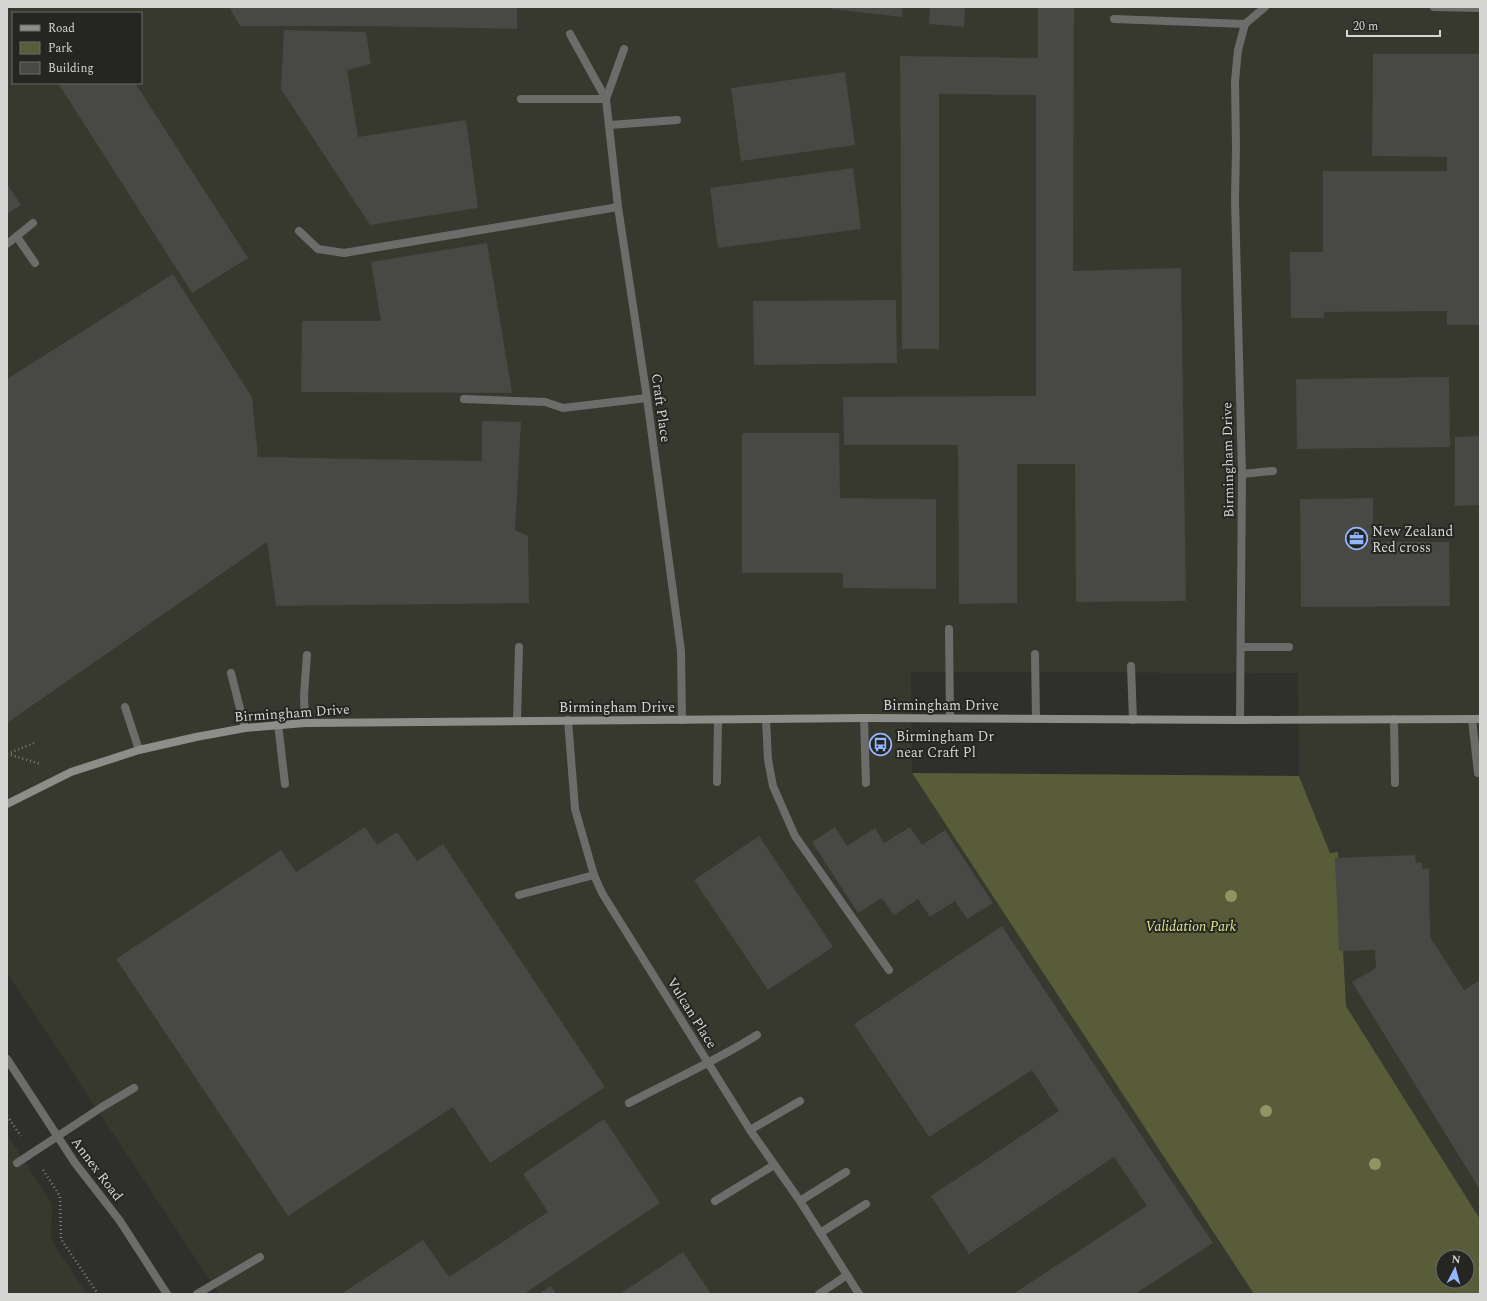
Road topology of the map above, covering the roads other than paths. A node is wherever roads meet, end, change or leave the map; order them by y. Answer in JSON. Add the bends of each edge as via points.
{"nodes":[{"id":1,"x":1265,"y":7,"type":"edge"},
{"id":2,"x":1434,"y":7,"type":"edge"},
{"id":3,"x":1480,"y":8,"type":"edge"},
{"id":4,"x":1114,"y":19,"type":"dead end"},
{"id":5,"x":1245,"y":24,"type":"junction"},
{"id":6,"x":570,"y":34,"type":"dead end"},
{"id":7,"x":624,"y":49,"type":"dead end"},
{"id":8,"x":521,"y":99,"type":"dead end"},
{"id":9,"x":606,"y":99,"type":"junction"},
{"id":10,"x":677,"y":120,"type":"dead end"},
{"id":11,"x":610,"y":125,"type":"junction"},
{"id":12,"x":618,"y":207,"type":"junction"},
{"id":13,"x":33,"y":223,"type":"dead end"},
{"id":14,"x":299,"y":231,"type":"dead end"},
{"id":15,"x":17,"y":237,"type":"junction"},
{"id":16,"x":7,"y":244,"type":"edge"},
{"id":17,"x":36,"y":263,"type":"dead end"},
{"id":18,"x":646,"y":398,"type":"junction"},
{"id":19,"x":464,"y":399,"type":"dead end"},
{"id":20,"x":1273,"y":471,"type":"dead end"},
{"id":21,"x":1242,"y":474,"type":"junction"},
{"id":22,"x":949,"y":628,"type":"dead end"},
{"id":23,"x":519,"y":647,"type":"dead end"},
{"id":24,"x":1241,"y":647,"type":"junction"},
{"id":25,"x":1289,"y":647,"type":"dead end"},
{"id":26,"x":1036,"y":654,"type":"dead end"},
{"id":27,"x":306,"y":655,"type":"dead end"},
{"id":28,"x":1131,"y":666,"type":"dead end"},
{"id":29,"x":231,"y":673,"type":"dead end"},
{"id":30,"x":125,"y":707,"type":"dead end"},
{"id":31,"x":864,"y":718,"type":"junction"},
{"id":32,"x":950,"y":718,"type":"junction"},
{"id":33,"x":1036,"y":719,"type":"junction"},
{"id":34,"x":1476,"y":719,"type":"edge"},
{"id":35,"x":517,"y":720,"type":"junction"},
{"id":36,"x":568,"y":720,"type":"junction"},
{"id":37,"x":682,"y":720,"type":"junction"},
{"id":38,"x":718,"y":720,"type":"junction"},
{"id":39,"x":766,"y":720,"type":"junction"},
{"id":40,"x":1133,"y":720,"type":"junction"},
{"id":41,"x":1240,"y":720,"type":"junction"},
{"id":42,"x":1394,"y":720,"type":"junction"},
{"id":43,"x":306,"y":723,"type":"junction"},
{"id":44,"x":278,"y":724,"type":"junction"},
{"id":45,"x":245,"y":728,"type":"junction"},
{"id":46,"x":139,"y":750,"type":"junction"},
{"id":47,"x":1478,"y":773,"type":"dead end"},
{"id":48,"x":717,"y":782,"type":"dead end"},
{"id":49,"x":866,"y":783,"type":"dead end"},
{"id":50,"x":1395,"y":783,"type":"dead end"},
{"id":51,"x":285,"y":784,"type":"dead end"},
{"id":52,"x":7,"y":804,"type":"edge"},
{"id":53,"x":594,"y":875,"type":"junction"},
{"id":54,"x":519,"y":896,"type":"dead end"},
{"id":55,"x":889,"y":970,"type":"dead end"},
{"id":56,"x":757,"y":1035,"type":"dead end"},
{"id":57,"x":7,"y":1058,"type":"edge"},
{"id":58,"x":709,"y":1063,"type":"junction"},
{"id":59,"x":134,"y":1088,"type":"dead end"},
{"id":60,"x":800,"y":1101,"type":"dead end"},
{"id":61,"x":629,"y":1103,"type":"dead end"},
{"id":62,"x":750,"y":1130,"type":"junction"},
{"id":63,"x":58,"y":1137,"type":"junction"},
{"id":64,"x":17,"y":1163,"type":"dead end"},
{"id":65,"x":774,"y":1165,"type":"junction"},
{"id":66,"x":846,"y":1172,"type":"dead end"},
{"id":67,"x":715,"y":1201,"type":"dead end"},
{"id":68,"x":800,"y":1201,"type":"junction"},
{"id":69,"x":866,"y":1204,"type":"dead end"},
{"id":70,"x":820,"y":1233,"type":"junction"},
{"id":71,"x":260,"y":1257,"type":"dead end"},
{"id":72,"x":847,"y":1275,"type":"junction"},
{"id":73,"x":167,"y":1294,"type":"edge"},
{"id":74,"x":197,"y":1294,"type":"edge"},
{"id":75,"x":819,"y":1294,"type":"edge"},
{"id":76,"x":859,"y":1294,"type":"edge"}],
"edges":[{"from":1,"to":5,"type":"street"},
{"from":2,"to":3,"type":"street"},
{"from":4,"to":5,"type":"street"},
{"from":5,"to":21,"type":"street","name":"Birmingham Drive","via":[[1238,50],[1235,80],[1235,200]]},
{"from":6,"to":9,"type":"street"},
{"from":7,"to":9,"type":"street"},
{"from":8,"to":9,"type":"street"},
{"from":9,"to":11,"type":"street","name":"Craft Place"},
{"from":10,"to":11,"type":"street"},
{"from":11,"to":12,"type":"street","name":"Craft Place"},
{"from":12,"to":14,"type":"street","via":[[344,253],[318,249]]},
{"from":12,"to":18,"type":"street","name":"Craft Place"},
{"from":13,"to":15,"type":"street"},
{"from":15,"to":16,"type":"street"},
{"from":15,"to":17,"type":"street"},
{"from":18,"to":19,"type":"street","via":[[563,408],[545,402]]},
{"from":18,"to":37,"type":"street","name":"Craft Place","via":[[681,651]]},
{"from":20,"to":21,"type":"street"},
{"from":21,"to":24,"type":"street","name":"Birmingham Drive"},
{"from":22,"to":32,"type":"street"},
{"from":23,"to":35,"type":"street"},
{"from":24,"to":25,"type":"street"},
{"from":24,"to":41,"type":"street","name":"Birmingham Drive"},
{"from":26,"to":33,"type":"street"},
{"from":27,"to":43,"type":"street"},
{"from":28,"to":40,"type":"street"},
{"from":29,"to":45,"type":"street"},
{"from":30,"to":46,"type":"street"},
{"from":31,"to":32,"type":"main road","name":"Birmingham Drive"},
{"from":31,"to":39,"type":"main road","name":"Birmingham Drive"},
{"from":31,"to":49,"type":"street"},
{"from":32,"to":33,"type":"main road","name":"Birmingham Drive"},
{"from":33,"to":40,"type":"main road","name":"Birmingham Drive"},
{"from":34,"to":42,"type":"main road","name":"Birmingham Drive"},
{"from":34,"to":47,"type":"street"},
{"from":35,"to":36,"type":"main road","name":"Birmingham Drive"},
{"from":35,"to":43,"type":"main road","name":"Birmingham Drive"},
{"from":36,"to":37,"type":"main road","name":"Birmingham Drive"},
{"from":36,"to":53,"type":"street","name":"Vulcan Place","via":[[575,809]]},
{"from":37,"to":38,"type":"main road","name":"Birmingham Drive"},
{"from":38,"to":39,"type":"main road","name":"Birmingham Drive"},
{"from":38,"to":48,"type":"street"},
{"from":39,"to":55,"type":"street","via":[[768,760],[773,786],[795,836]]},
{"from":40,"to":41,"type":"main road","name":"Birmingham Drive"},
{"from":41,"to":42,"type":"main road","name":"Birmingham Drive"},
{"from":42,"to":50,"type":"street"},
{"from":43,"to":44,"type":"main road","name":"Birmingham Drive"},
{"from":44,"to":45,"type":"main road","name":"Birmingham Drive"},
{"from":44,"to":51,"type":"street"},
{"from":45,"to":46,"type":"main road","name":"Birmingham Drive"},
{"from":46,"to":52,"type":"main road","name":"Birmingham Drive","via":[[71,772]]},
{"from":53,"to":54,"type":"street"},
{"from":53,"to":58,"type":"street","name":"Vulcan Place","via":[[602,893]]},
{"from":56,"to":58,"type":"street"},
{"from":57,"to":63,"type":"street","name":"Annex Road"},
{"from":58,"to":61,"type":"street"},
{"from":58,"to":62,"type":"street","name":"Vulcan Place"},
{"from":59,"to":63,"type":"street"},
{"from":60,"to":62,"type":"street"},
{"from":62,"to":65,"type":"street","name":"Vulcan Place"},
{"from":63,"to":64,"type":"street"},
{"from":63,"to":73,"type":"street","name":"Annex Road","via":[[120,1221]]},
{"from":65,"to":67,"type":"street"},
{"from":65,"to":68,"type":"street","name":"Vulcan Place"},
{"from":66,"to":68,"type":"street"},
{"from":68,"to":70,"type":"street","name":"Vulcan Place"},
{"from":69,"to":70,"type":"street"},
{"from":70,"to":72,"type":"street","name":"Vulcan Place"},
{"from":71,"to":74,"type":"street"},
{"from":72,"to":75,"type":"street"},
{"from":72,"to":76,"type":"street","name":"Vulcan Place"}]}
